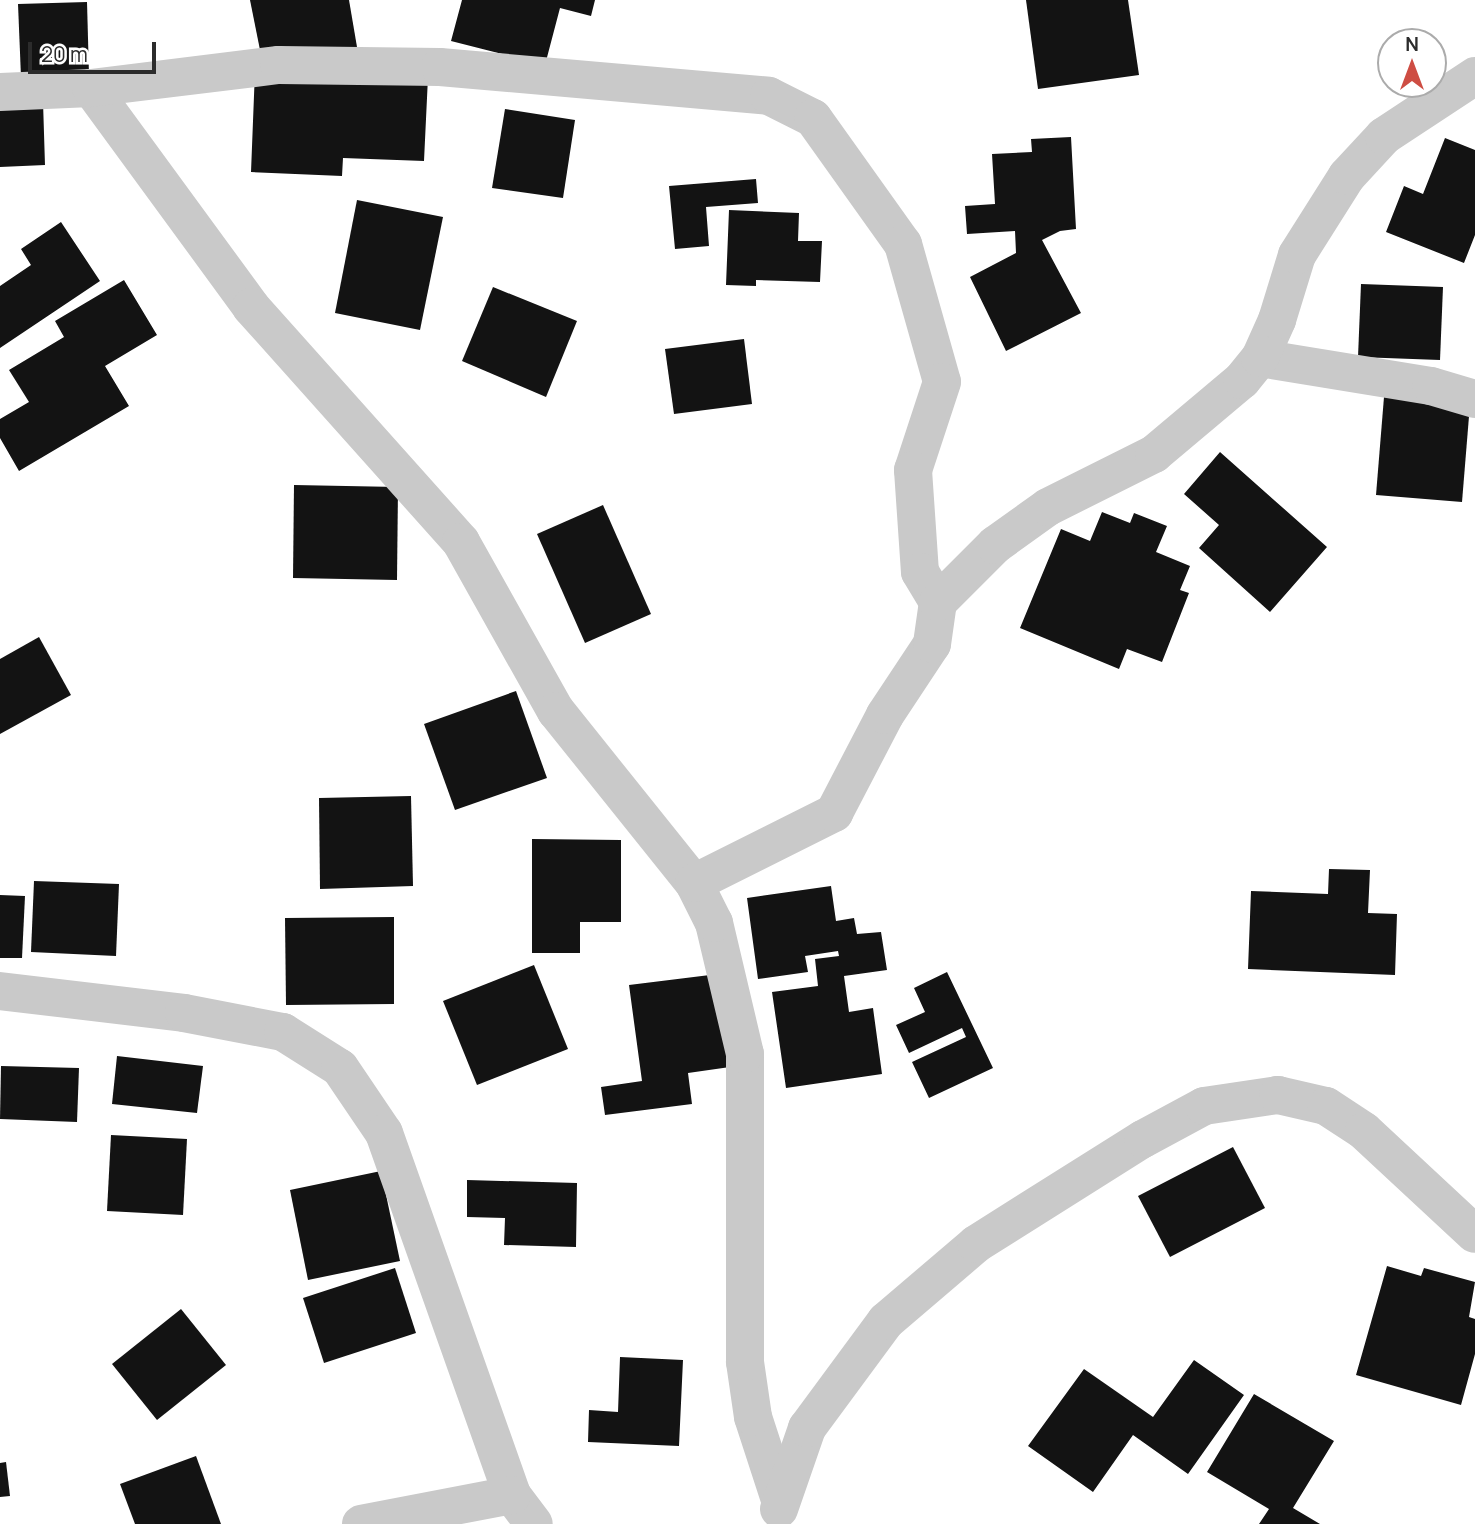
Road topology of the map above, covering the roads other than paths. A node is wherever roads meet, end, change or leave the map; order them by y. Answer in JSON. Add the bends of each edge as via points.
{"nodes":[{"id":1,"x":1475,"y":76,"type":"edge"},
{"id":2,"x":91,"y":88,"type":"junction"},
{"id":3,"x":0,"y":92,"type":"edge"},
{"id":4,"x":1260,"y":358,"type":"junction"},
{"id":5,"x":1475,"y":399,"type":"edge"},
{"id":6,"x":938,"y":602,"type":"junction"},
{"id":7,"x":694,"y":883,"type":"junction"},
{"id":8,"x":0,"y":991,"type":"edge"},
{"id":9,"x":1475,"y":1234,"type":"edge"},
{"id":10,"x":523,"y":1509,"type":"edge"},
{"id":11,"x":779,"y":1512,"type":"edge"},
{"id":12,"x":361,"y":1524,"type":"edge"}],
"edges":[{"from":1,"to":4,"type":"street","via":[[1384,136],[1347,176],[1297,255]]},
{"from":2,"to":3,"type":"street"},
{"from":2,"to":6,"type":"street","via":[[279,65],[440,67],[769,96],[813,118],[903,244],[942,382],[913,470],[920,572]]},
{"from":2,"to":7,"type":"street","via":[[251,307],[461,542],[556,711]]},
{"from":4,"to":5,"type":"street","via":[[1431,386]]},
{"from":4,"to":6,"type":"street","via":[[1242,380],[1154,454],[1048,507],[995,545]]},
{"from":6,"to":7,"type":"street","via":[[932,644],[885,715],[834,813]]},
{"from":7,"to":11,"type":"street","via":[[714,923],[745,1054],[745,1362],[753,1417]]},
{"from":8,"to":10,"type":"street","via":[[184,1013],[283,1032],[340,1068],[384,1133]]},
{"from":9,"to":11,"type":"street","via":[[1364,1131],[1326,1106],[1278,1095],[1204,1106],[976,1244],[886,1321],[807,1428]]},
{"from":10,"to":12,"type":"street"}]}
